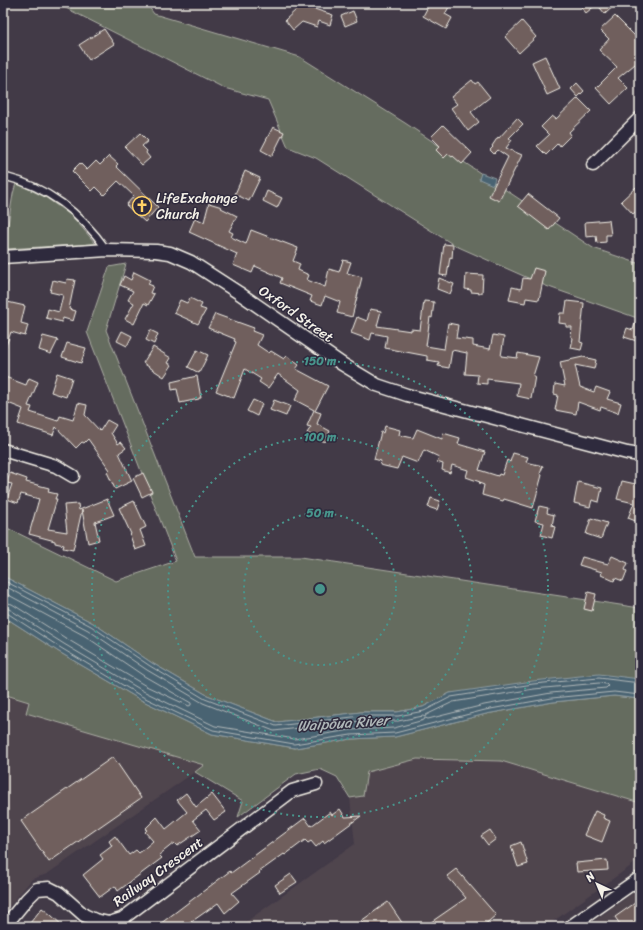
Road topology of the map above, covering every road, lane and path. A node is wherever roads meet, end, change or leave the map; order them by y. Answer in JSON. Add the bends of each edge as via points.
{"nodes":[{"id":1,"x":640,"y":118,"type":"edge"},
{"id":2,"x":593,"y":165,"type":"dead end"},
{"id":3,"x":3,"y":176,"type":"edge"},
{"id":4,"x":107,"y":250,"type":"junction"},
{"id":5,"x":3,"y":257,"type":"edge"},
{"id":6,"x":3,"y":450,"type":"edge"},
{"id":7,"x":640,"y":455,"type":"edge"},
{"id":8,"x":73,"y":476,"type":"dead end"},
{"id":9,"x":316,"y":784,"type":"dead end"},
{"id":10,"x":640,"y":878,"type":"edge"},
{"id":11,"x":4,"y":927,"type":"edge"},
{"id":12,"x":570,"y":927,"type":"edge"}],
"edges":[{"from":1,"to":2,"type":"street"},
{"from":3,"to":4,"type":"lane","via":[[36,187],[61,202],[94,232]]},
{"from":4,"to":5,"type":"street","name":"Oxford Street"},
{"from":4,"to":7,"type":"street","name":"Oxford Street","via":[[156,252],[191,262],[377,385]]},
{"from":6,"to":8,"type":"street","via":[[56,466]]},
{"from":9,"to":11,"type":"street","name":"Railway Crescent","via":[[292,791],[122,919],[109,923],[95,920],[84,915],[49,888],[37,889]]},
{"from":10,"to":12,"type":"street"}]}
